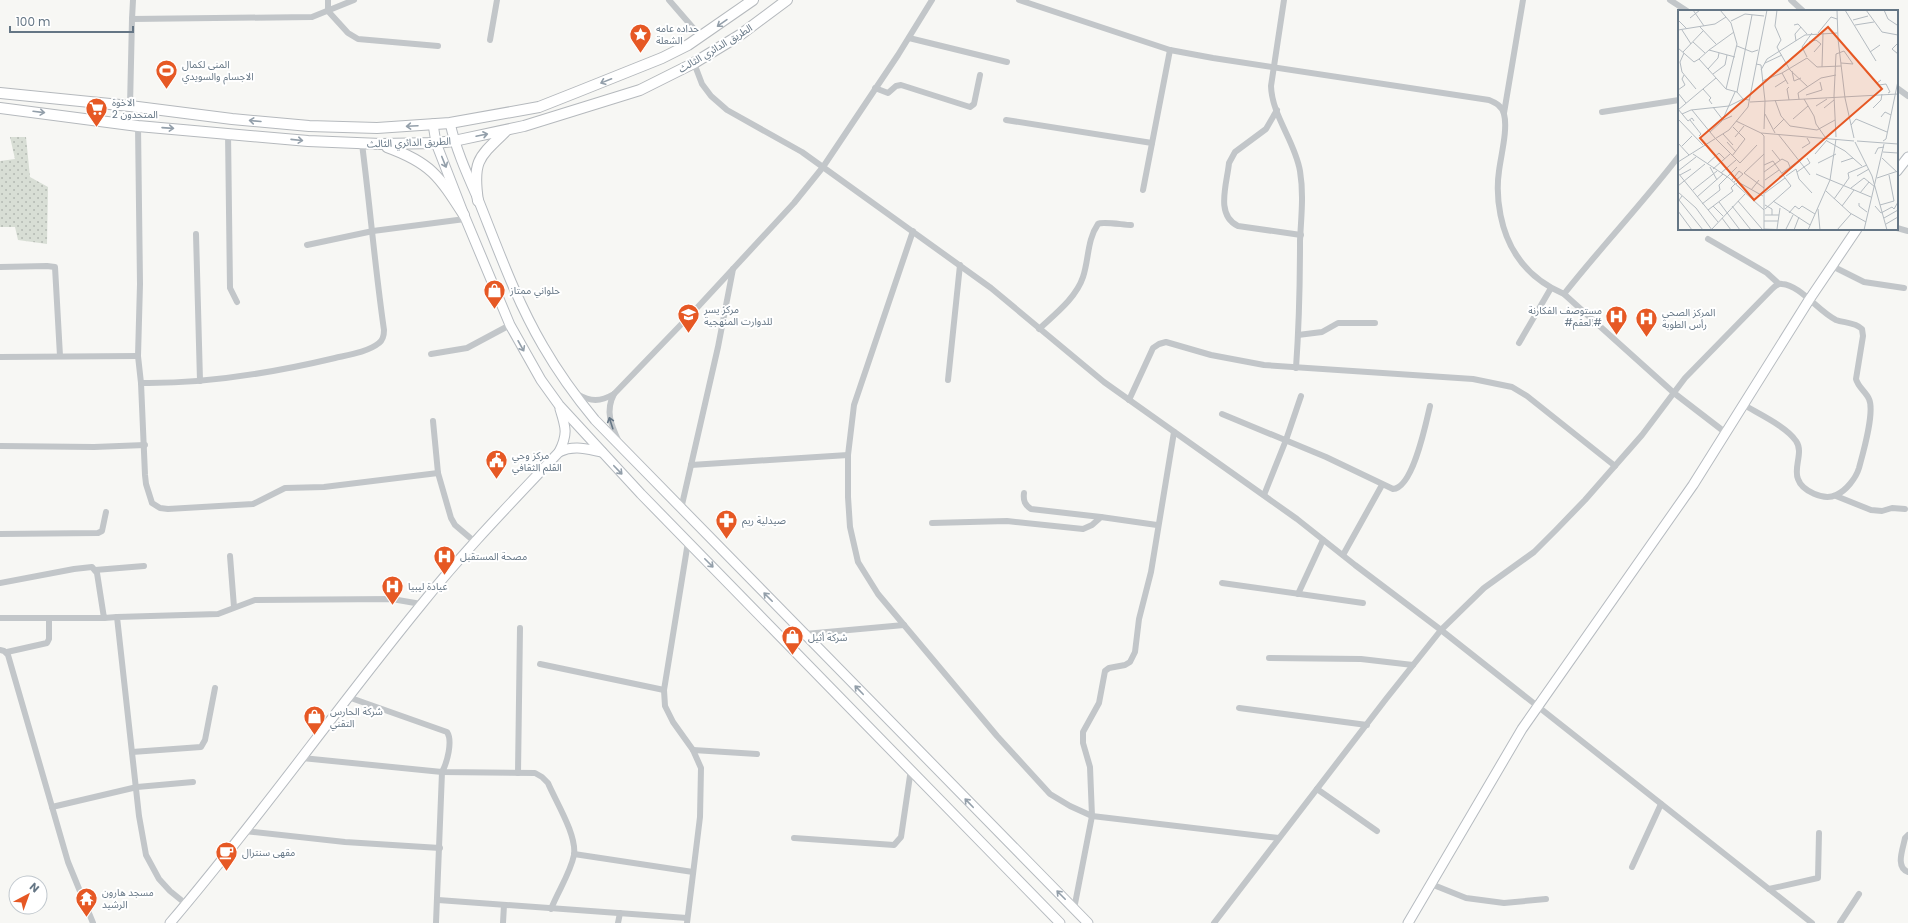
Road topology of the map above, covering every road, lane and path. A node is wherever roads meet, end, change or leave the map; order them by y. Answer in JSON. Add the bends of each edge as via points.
{"nodes":[{"id":1,"x":133,"y":0,"type":"edge"},
{"id":2,"x":328,"y":0,"type":"edge"},
{"id":3,"x":354,"y":0,"type":"edge"},
{"id":4,"x":497,"y":0,"type":"edge"},
{"id":5,"x":669,"y":0,"type":"edge"},
{"id":6,"x":753,"y":0,"type":"edge"},
{"id":7,"x":788,"y":0,"type":"edge"},
{"id":8,"x":932,"y":0,"type":"edge"},
{"id":9,"x":1019,"y":0,"type":"edge"},
{"id":10,"x":1284,"y":0,"type":"edge"},
{"id":11,"x":1523,"y":0,"type":"edge"},
{"id":12,"x":1670,"y":0,"type":"edge"},
{"id":13,"x":1791,"y":0,"type":"edge"},
{"id":14,"x":1685,"y":10,"type":"edge"},
{"id":15,"x":1802,"y":10,"type":"edge"},
{"id":16,"x":328,"y":11,"type":"junction"},
{"id":17,"x":132,"y":19,"type":"junction"},
{"id":18,"x":701,"y":37,"type":"junction"},
{"id":19,"x":909,"y":38,"type":"junction"},
{"id":20,"x":490,"y":40,"type":"dead end"},
{"id":21,"x":438,"y":46,"type":"dead end"},
{"id":22,"x":1170,"y":50,"type":"junction"},
{"id":23,"x":1007,"y":62,"type":"dead end"},
{"id":24,"x":694,"y":63,"type":"junction"},
{"id":25,"x":1273,"y":67,"type":"junction"},
{"id":26,"x":980,"y":75,"type":"dead end"},
{"id":27,"x":875,"y":88,"type":"junction"},
{"id":28,"x":1898,"y":89,"type":"edge"},
{"id":29,"x":0,"y":93,"type":"edge"},
{"id":30,"x":1908,"y":96,"type":"edge"},
{"id":31,"x":1678,"y":100,"type":"edge"},
{"id":32,"x":130,"y":106,"type":"junction"},
{"id":33,"x":0,"y":108,"type":"edge"},
{"id":34,"x":1277,"y":110,"type":"junction"},
{"id":35,"x":1602,"y":112,"type":"dead end"},
{"id":36,"x":1504,"y":114,"type":"junction"},
{"id":37,"x":1006,"y":120,"type":"dead end"},
{"id":38,"x":450,"y":123,"type":"junction"},
{"id":39,"x":433,"y":124,"type":"junction"},
{"id":40,"x":138,"y":126,"type":"junction"},
{"id":41,"x":507,"y":130,"type":"junction"},
{"id":42,"x":228,"y":133,"type":"junction"},
{"id":43,"x":454,"y":140,"type":"junction"},
{"id":44,"x":436,"y":143,"type":"junction"},
{"id":45,"x":1152,"y":143,"type":"junction"},
{"id":46,"x":362,"y":144,"type":"junction"},
{"id":47,"x":381,"y":144,"type":"junction"},
{"id":48,"x":1678,"y":157,"type":"edge"},
{"id":49,"x":1908,"y":157,"type":"edge"},
{"id":50,"x":823,"y":166,"type":"junction"},
{"id":51,"x":1898,"y":170,"type":"edge"},
{"id":52,"x":1143,"y":190,"type":"dead end"},
{"id":53,"x":478,"y":201,"type":"junction"},
{"id":54,"x":464,"y":217,"type":"junction"},
{"id":55,"x":1131,"y":225,"type":"dead end"},
{"id":56,"x":1898,"y":228,"type":"edge"},
{"id":57,"x":1856,"y":230,"type":"edge"},
{"id":58,"x":373,"y":231,"type":"junction"},
{"id":59,"x":913,"y":231,"type":"junction"},
{"id":60,"x":1908,"y":231,"type":"edge"},
{"id":61,"x":196,"y":234,"type":"dead end"},
{"id":62,"x":1300,"y":235,"type":"junction"},
{"id":63,"x":1708,"y":239,"type":"dead end"},
{"id":64,"x":307,"y":245,"type":"dead end"},
{"id":65,"x":960,"y":265,"type":"junction"},
{"id":66,"x":1832,"y":266,"type":"junction"},
{"id":67,"x":0,"y":267,"type":"edge"},
{"id":68,"x":733,"y":268,"type":"junction"},
{"id":69,"x":1779,"y":284,"type":"junction"},
{"id":70,"x":1551,"y":288,"type":"junction"},
{"id":71,"x":1904,"y":288,"type":"dead end"},
{"id":72,"x":1564,"y":294,"type":"junction"},
{"id":73,"x":1809,"y":300,"type":"junction"},
{"id":74,"x":237,"y":302,"type":"dead end"},
{"id":75,"x":1375,"y":324,"type":"dead end"},
{"id":76,"x":510,"y":325,"type":"junction"},
{"id":77,"x":1039,"y":329,"type":"junction"},
{"id":78,"x":1298,"y":335,"type":"junction"},
{"id":79,"x":1519,"y":343,"type":"dead end"},
{"id":80,"x":431,"y":354,"type":"dead end"},
{"id":81,"x":60,"y":356,"type":"junction"},
{"id":82,"x":138,"y":356,"type":"junction"},
{"id":83,"x":0,"y":357,"type":"edge"},
{"id":84,"x":1296,"y":368,"type":"junction"},
{"id":85,"x":948,"y":380,"type":"dead end"},
{"id":86,"x":200,"y":381,"type":"junction"},
{"id":87,"x":141,"y":383,"type":"junction"},
{"id":88,"x":572,"y":391,"type":"junction"},
{"id":89,"x":1674,"y":393,"type":"junction"},
{"id":90,"x":614,"y":394,"type":"junction"},
{"id":91,"x":1301,"y":396,"type":"dead end"},
{"id":92,"x":1129,"y":400,"type":"junction"},
{"id":93,"x":559,"y":405,"type":"junction"},
{"id":94,"x":1744,"y":405,"type":"junction"},
{"id":95,"x":1430,"y":406,"type":"dead end"},
{"id":96,"x":1222,"y":414,"type":"dead end"},
{"id":97,"x":432,"y":421,"type":"dead end"},
{"id":98,"x":1174,"y":432,"type":"junction"},
{"id":99,"x":1726,"y":433,"type":"junction"},
{"id":100,"x":1286,"y":440,"type":"junction"},
{"id":101,"x":145,"y":444,"type":"junction"},
{"id":102,"x":0,"y":446,"type":"edge"},
{"id":103,"x":623,"y":450,"type":"junction"},
{"id":104,"x":559,"y":452,"type":"junction"},
{"id":105,"x":602,"y":452,"type":"junction"},
{"id":106,"x":848,"y":455,"type":"junction"},
{"id":107,"x":691,"y":465,"type":"junction"},
{"id":108,"x":1615,"y":466,"type":"junction"},
{"id":109,"x":438,"y":473,"type":"junction"},
{"id":110,"x":1382,"y":485,"type":"junction"},
{"id":111,"x":1024,"y":493,"type":"dead end"},
{"id":112,"x":1264,"y":495,"type":"junction"},
{"id":113,"x":1836,"y":496,"type":"junction"},
{"id":114,"x":681,"y":509,"type":"junction"},
{"id":115,"x":1906,"y":509,"type":"dead end"},
{"id":116,"x":106,"y":512,"type":"dead end"},
{"id":117,"x":1101,"y":517,"type":"junction"},
{"id":118,"x":932,"y":523,"type":"dead end"},
{"id":119,"x":1157,"y":525,"type":"junction"},
{"id":120,"x":0,"y":534,"type":"edge"},
{"id":121,"x":1323,"y":540,"type":"junction"},
{"id":122,"x":475,"y":542,"type":"junction"},
{"id":123,"x":688,"y":542,"type":"junction"},
{"id":124,"x":1343,"y":555,"type":"junction"},
{"id":125,"x":230,"y":556,"type":"dead end"},
{"id":126,"x":144,"y":566,"type":"dead end"},
{"id":127,"x":95,"y":570,"type":"junction"},
{"id":128,"x":1222,"y":582,"type":"dead end"},
{"id":129,"x":0,"y":583,"type":"edge"},
{"id":130,"x":1298,"y":594,"type":"junction"},
{"id":131,"x":421,"y":604,"type":"junction"},
{"id":132,"x":1363,"y":604,"type":"dead end"},
{"id":133,"x":234,"y":607,"type":"junction"},
{"id":134,"x":117,"y":617,"type":"junction"},
{"id":135,"x":0,"y":618,"type":"edge"},
{"id":136,"x":49,"y":618,"type":"junction"},
{"id":137,"x":104,"y":618,"type":"junction"},
{"id":138,"x":904,"y":625,"type":"junction"},
{"id":139,"x":520,"y":628,"type":"dead end"},
{"id":140,"x":1441,"y":630,"type":"junction"},
{"id":141,"x":805,"y":634,"type":"junction"},
{"id":142,"x":3,"y":651,"type":"edge"},
{"id":143,"x":1269,"y":658,"type":"dead end"},
{"id":144,"x":540,"y":664,"type":"dead end"},
{"id":145,"x":1413,"y":665,"type":"junction"},
{"id":146,"x":215,"y":688,"type":"dead end"},
{"id":147,"x":664,"y":690,"type":"junction"},
{"id":148,"x":348,"y":697,"type":"junction"},
{"id":149,"x":869,"y":700,"type":"junction"},
{"id":150,"x":1540,"y":706,"type":"junction"},
{"id":151,"x":1239,"y":708,"type":"dead end"},
{"id":152,"x":858,"y":714,"type":"junction"},
{"id":153,"x":1367,"y":724,"type":"junction"},
{"id":154,"x":693,"y":750,"type":"junction"},
{"id":155,"x":132,"y":752,"type":"junction"},
{"id":156,"x":757,"y":754,"type":"dead end"},
{"id":157,"x":302,"y":758,"type":"junction"},
{"id":158,"x":910,"y":769,"type":"junction"},
{"id":159,"x":442,"y":772,"type":"junction"},
{"id":160,"x":518,"y":773,"type":"junction"},
{"id":161,"x":193,"y":782,"type":"dead end"},
{"id":162,"x":137,"y":787,"type":"junction"},
{"id":163,"x":1317,"y":789,"type":"junction"},
{"id":164,"x":1661,"y":804,"type":"junction"},
{"id":165,"x":52,"y":806,"type":"junction"},
{"id":166,"x":1092,"y":816,"type":"junction"},
{"id":167,"x":244,"y":831,"type":"junction"},
{"id":168,"x":1377,"y":831,"type":"dead end"},
{"id":169,"x":1819,"y":833,"type":"dead end"},
{"id":170,"x":1908,"y":835,"type":"edge"},
{"id":171,"x":794,"y":838,"type":"dead end"},
{"id":172,"x":1279,"y":838,"type":"junction"},
{"id":173,"x":440,"y":848,"type":"junction"},
{"id":174,"x":574,"y":854,"type":"junction"},
{"id":175,"x":1632,"y":867,"type":"dead end"},
{"id":176,"x":693,"y":872,"type":"junction"},
{"id":177,"x":1908,"y":872,"type":"edge"},
{"id":178,"x":1431,"y":884,"type":"junction"},
{"id":179,"x":1769,"y":889,"type":"junction"},
{"id":180,"x":1859,"y":894,"type":"dead end"},
{"id":181,"x":1546,"y":899,"type":"dead end"},
{"id":182,"x":438,"y":900,"type":"junction"},
{"id":183,"x":186,"y":904,"type":"junction"},
{"id":184,"x":504,"y":905,"type":"junction"},
{"id":185,"x":551,"y":909,"type":"junction"},
{"id":186,"x":1074,"y":909,"type":"junction"},
{"id":187,"x":620,"y":913,"type":"junction"},
{"id":188,"x":687,"y":920,"type":"edge"},
{"id":189,"x":93,"y":923,"type":"edge"},
{"id":190,"x":170,"y":923,"type":"edge"},
{"id":191,"x":436,"y":923,"type":"edge"},
{"id":192,"x":503,"y":923,"type":"edge"},
{"id":193,"x":618,"y":923,"type":"edge"},
{"id":194,"x":1060,"y":923,"type":"edge"},
{"id":195,"x":1088,"y":923,"type":"edge"},
{"id":196,"x":1214,"y":923,"type":"edge"},
{"id":197,"x":1408,"y":923,"type":"edge"},
{"id":198,"x":1812,"y":923,"type":"edge"},
{"id":199,"x":1840,"y":923,"type":"edge"}],
"edges":[{"from":1,"to":17,"type":"street"},
{"from":2,"to":16,"type":"street"},
{"from":3,"to":16,"type":"street"},
{"from":4,"to":20,"type":"street"},
{"from":5,"to":18,"type":"street"},
{"from":6,"to":18,"type":"main road","name":"الطريق الدائري الثالث","one_way":true},
{"from":7,"to":24,"type":"main road","name":"الطريق الدائري الثالث","via":[[740,35]]},
{"from":8,"to":19,"type":"street"},
{"from":9,"to":22,"type":"street"},
{"from":10,"to":25,"type":"street"},
{"from":11,"to":36,"type":"street"},
{"from":12,"to":14,"type":"street"},
{"from":13,"to":15,"type":"street"},
{"from":16,"to":17,"type":"street","via":[[300,18]]},
{"from":16,"to":21,"type":"street","via":[[348,33],[358,39]]},
{"from":17,"to":32,"type":"street"},
{"from":18,"to":38,"type":"main road","name":"الطريق الدائري الثالث","one_way":true,"via":[[662,58],[539,107]]},
{"from":19,"to":23,"type":"street"},
{"from":19,"to":27,"type":"street"},
{"from":22,"to":25,"type":"street"},
{"from":22,"to":45,"type":"street"},
{"from":24,"to":41,"type":"main road","name":"الطريق الدائري الثالث","via":[[640,90]]},
{"from":24,"to":50,"type":"street","via":[[710,96],[727,110]]},
{"from":25,"to":34,"type":"street","via":[[1272,93]]},
{"from":25,"to":36,"type":"street","via":[[1489,100],[1502,107]]},
{"from":26,"to":27,"type":"street","via":[[974,104],[970,107],[901,85],[888,93]]},
{"from":27,"to":50,"type":"street"},
{"from":28,"to":30,"type":"street"},
{"from":29,"to":32,"type":"main road","name":"الطريق الدائري الثالث"},
{"from":31,"to":35,"type":"street"},
{"from":39,"to":32,"type":"main road","name":"الطريق الدائري الثالث","one_way":true,"via":[[377,128],[309,126]]},
{"from":33,"to":40,"type":"main road","name":"الطريق الدائري الثالث","one_way":true},
{"from":34,"to":62,"type":"street","via":[[1300,169]]},
{"from":34,"to":62,"type":"street","via":[[1266,129],[1232,157],[1224,209],[1231,222],[1238,226]]},
{"from":36,"to":70,"type":"street","via":[[1498,172],[1502,218],[1517,256]]},
{"from":37,"to":45,"type":"street"},
{"from":38,"to":39,"type":"main road","name":"الطريق الدائري الثالث"},
{"from":38,"to":43,"type":"main road"},
{"from":39,"to":44,"type":"main road"},
{"from":40,"to":42,"type":"main road","name":"الطريق الدائري الثالث","one_way":true},
{"from":40,"to":82,"type":"street"},
{"from":43,"to":41,"type":"main road","name":"الطريق الدائري الثالث","one_way":true},
{"from":41,"to":53,"type":"main road","via":[[479,160],[475,181]]},
{"from":42,"to":46,"type":"main road","name":"الطريق الدائري الثالث","one_way":true},
{"from":42,"to":74,"type":"street","via":[[230,288]]},
{"from":43,"to":44,"type":"main road","name":"الطريق الدائري الثالث"},
{"from":43,"to":53,"type":"main road"},
{"from":44,"to":47,"type":"main road","name":"الطريق الدائري الثالث"},
{"from":44,"to":54,"type":"main road","one_way":true},
{"from":45,"to":52,"type":"street"},
{"from":46,"to":47,"type":"main road","name":"الطريق الدائري الثالث"},
{"from":46,"to":58,"type":"street"},
{"from":47,"to":54,"type":"main road","via":[[409,155],[430,168],[444,183]]},
{"from":48,"to":72,"type":"street"},
{"from":49,"to":51,"type":"main road"},
{"from":50,"to":59,"type":"street"},
{"from":50,"to":68,"type":"street","via":[[794,203]]},
{"from":53,"to":88,"type":"main road","via":[[528,318],[543,347]]},
{"from":54,"to":58,"type":"street"},
{"from":54,"to":76,"type":"main road"},
{"from":55,"to":77,"type":"street","via":[[1103,221],[1098,224],[1088,249],[1083,279],[1073,296]]},
{"from":56,"to":60,"type":"street"},
{"from":57,"to":66,"type":"main road"},
{"from":58,"to":64,"type":"street"},
{"from":58,"to":86,"type":"street","via":[[384,330],[384,337],[380,343],[350,354],[285,370]]},
{"from":59,"to":65,"type":"street"},
{"from":59,"to":106,"type":"street","via":[[854,405]]},
{"from":61,"to":86,"type":"street"},
{"from":62,"to":78,"type":"street"},
{"from":63,"to":69,"type":"street","via":[[1767,273]]},
{"from":65,"to":77,"type":"street"},
{"from":65,"to":85,"type":"street"},
{"from":66,"to":71,"type":"street","via":[[1864,282]]},
{"from":66,"to":73,"type":"main road"},
{"from":67,"to":81,"type":"street","via":[[55,267]]},
{"from":68,"to":90,"type":"street"},
{"from":68,"to":107,"type":"street"},
{"from":69,"to":73,"type":"street","via":[[1795,289]]},
{"from":69,"to":89,"type":"street","via":[[1685,378]]},
{"from":70,"to":72,"type":"street"},
{"from":70,"to":79,"type":"street"},
{"from":72,"to":89,"type":"street"},
{"from":73,"to":94,"type":"main road"},
{"from":73,"to":113,"type":"street","via":[[1836,320],[1858,325],[1863,330],[1856,379],[1869,399],[1868,429],[1858,471]]},
{"from":75,"to":78,"type":"street","via":[[1338,323],[1322,332]]},
{"from":76,"to":80,"type":"street","via":[[467,348]]},
{"from":76,"to":93,"type":"main road","one_way":true,"via":[[541,380]]},
{"from":77,"to":92,"type":"street"},
{"from":78,"to":84,"type":"street"},
{"from":81,"to":82,"type":"street"},
{"from":81,"to":83,"type":"street"},
{"from":82,"to":87,"type":"street"},
{"from":84,"to":92,"type":"street","via":[[1211,355],[1166,342],[1153,348]]},
{"from":84,"to":108,"type":"street","via":[[1444,376],[1512,387]]},
{"from":86,"to":87,"type":"street"},
{"from":87,"to":101,"type":"street"},
{"from":88,"to":90,"type":"street","via":[[591,401],[602,400]]},
{"from":88,"to":103,"type":"main road"},
{"from":89,"to":99,"type":"street"},
{"from":89,"to":108,"type":"street"},
{"from":103,"to":90,"type":"street","one_way":true,"via":[[609,416],[609,406]]},
{"from":91,"to":100,"type":"street"},
{"from":92,"to":98,"type":"street"},
{"from":93,"to":104,"type":"main road","via":[[566,432],[565,441]]},
{"from":93,"to":105,"type":"main road"},
{"from":94,"to":99,"type":"main road"},
{"from":94,"to":113,"type":"street","via":[[1791,434],[1798,442],[1797,478],[1800,485],[1816,494]]},
{"from":95,"to":110,"type":"street","via":[[1420,448],[1404,484],[1393,489]]},
{"from":96,"to":100,"type":"street"},
{"from":97,"to":109,"type":"street"},
{"from":98,"to":112,"type":"street"},
{"from":98,"to":119,"type":"street"},
{"from":99,"to":150,"type":"main road"},
{"from":100,"to":110,"type":"street"},
{"from":100,"to":112,"type":"street"},
{"from":101,"to":102,"type":"street","via":[[94,447]]},
{"from":101,"to":109,"type":"street","via":[[145,475],[149,495],[152,503],[168,509],[254,504],[285,488],[324,487]]},
{"from":103,"to":114,"type":"main road"},
{"from":104,"to":105,"type":"main road","via":[[568,448]]},
{"from":104,"to":122,"type":"main road"},
{"from":105,"to":123,"type":"main road","one_way":true},
{"from":106,"to":107,"type":"street"},
{"from":106,"to":138,"type":"street","via":[[850,527],[858,562],[878,594]]},
{"from":107,"to":114,"type":"street"},
{"from":108,"to":140,"type":"street","via":[[1534,552],[1484,588]]},
{"from":109,"to":122,"type":"street","via":[[451,518],[455,525]]},
{"from":110,"to":124,"type":"street"},
{"from":111,"to":117,"type":"street","via":[[1025,505],[1031,509]]},
{"from":112,"to":121,"type":"street"},
{"from":113,"to":115,"type":"street","via":[[1871,510]]},
{"from":141,"to":114,"type":"main road","one_way":true},
{"from":116,"to":120,"type":"street","via":[[104,526],[98,533]]},
{"from":117,"to":118,"type":"street","via":[[1083,530],[1007,521]]},
{"from":117,"to":119,"type":"street"},
{"from":119,"to":166,"type":"street","via":[[1151,572],[1139,619],[1135,652],[1130,662],[1106,671],[1099,703],[1083,732],[1083,743],[1090,767]]},
{"from":121,"to":124,"type":"street"},
{"from":121,"to":130,"type":"street"},
{"from":122,"to":131,"type":"main road"},
{"from":123,"to":147,"type":"street"},
{"from":123,"to":152,"type":"main road","one_way":true},
{"from":124,"to":140,"type":"street"},
{"from":125,"to":133,"type":"street"},
{"from":126,"to":127,"type":"street"},
{"from":127,"to":129,"type":"street","via":[[88,567]]},
{"from":127,"to":137,"type":"street"},
{"from":128,"to":130,"type":"street"},
{"from":130,"to":132,"type":"street"},
{"from":131,"to":133,"type":"street","via":[[392,599],[255,600]]},
{"from":131,"to":148,"type":"main road"},
{"from":133,"to":134,"type":"street","via":[[218,614]]},
{"from":134,"to":137,"type":"street"},
{"from":134,"to":155,"type":"street"},
{"from":135,"to":136,"type":"street"},
{"from":136,"to":137,"type":"street"},
{"from":136,"to":142,"type":"street","via":[[47,642]]},
{"from":138,"to":141,"type":"street"},
{"from":138,"to":166,"type":"street","via":[[997,736],[1050,794]]},
{"from":139,"to":160,"type":"street"},
{"from":140,"to":145,"type":"street"},
{"from":140,"to":150,"type":"street"},
{"from":149,"to":141,"type":"main road","one_way":true},
{"from":142,"to":165,"type":"street"},
{"from":143,"to":145,"type":"street","via":[[1361,659]]},
{"from":144,"to":147,"type":"street"},
{"from":145,"to":153,"type":"street"},
{"from":146,"to":155,"type":"street","via":[[205,740],[201,747]]},
{"from":147,"to":154,"type":"street","via":[[665,706]]},
{"from":148,"to":157,"type":"main road"},
{"from":148,"to":159,"type":"street","via":[[447,732],[450,737],[447,760]]},
{"from":149,"to":152,"type":"main road"},
{"from":186,"to":149,"type":"main road","one_way":true},
{"from":150,"to":164,"type":"street"},
{"from":150,"to":178,"type":"main road","via":[[1522,729]]},
{"from":151,"to":153,"type":"street"},
{"from":152,"to":158,"type":"main road"},
{"from":153,"to":163,"type":"street"},
{"from":154,"to":156,"type":"street"},
{"from":154,"to":176,"type":"street","via":[[701,768],[700,817]]},
{"from":155,"to":162,"type":"street"},
{"from":157,"to":159,"type":"street"},
{"from":157,"to":167,"type":"main road"},
{"from":158,"to":171,"type":"street","via":[[901,837],[894,845]]},
{"from":158,"to":194,"type":"main road"},
{"from":159,"to":160,"type":"street"},
{"from":159,"to":173,"type":"street"},
{"from":160,"to":174,"type":"street","via":[[535,773],[548,784],[572,835]]},
{"from":161,"to":162,"type":"street"},
{"from":162,"to":165,"type":"street"},
{"from":162,"to":183,"type":"street","via":[[146,855],[159,879]]},
{"from":163,"to":168,"type":"street"},
{"from":163,"to":172,"type":"street"},
{"from":164,"to":175,"type":"street"},
{"from":164,"to":179,"type":"street"},
{"from":165,"to":189,"type":"street","via":[[68,862]]},
{"from":166,"to":172,"type":"street"},
{"from":166,"to":186,"type":"street"},
{"from":167,"to":173,"type":"street","via":[[345,842]]},
{"from":167,"to":183,"type":"main road"},
{"from":169,"to":179,"type":"street","via":[[1818,878]]},
{"from":170,"to":177,"type":"street","via":[[1905,838],[1900,863],[1903,870]]},
{"from":172,"to":196,"type":"street"},
{"from":173,"to":182,"type":"street"},
{"from":174,"to":176,"type":"street"},
{"from":174,"to":185,"type":"street"},
{"from":176,"to":188,"type":"street"},
{"from":178,"to":181,"type":"street","via":[[1466,898],[1504,903]]},
{"from":178,"to":197,"type":"main road"},
{"from":179,"to":198,"type":"street"},
{"from":180,"to":199,"type":"street"},
{"from":182,"to":184,"type":"street"},
{"from":182,"to":191,"type":"street"},
{"from":183,"to":190,"type":"main road"},
{"from":184,"to":185,"type":"street"},
{"from":184,"to":192,"type":"street"},
{"from":185,"to":187,"type":"street"},
{"from":186,"to":195,"type":"main road"},
{"from":187,"to":188,"type":"street"},
{"from":187,"to":193,"type":"street"}]}
